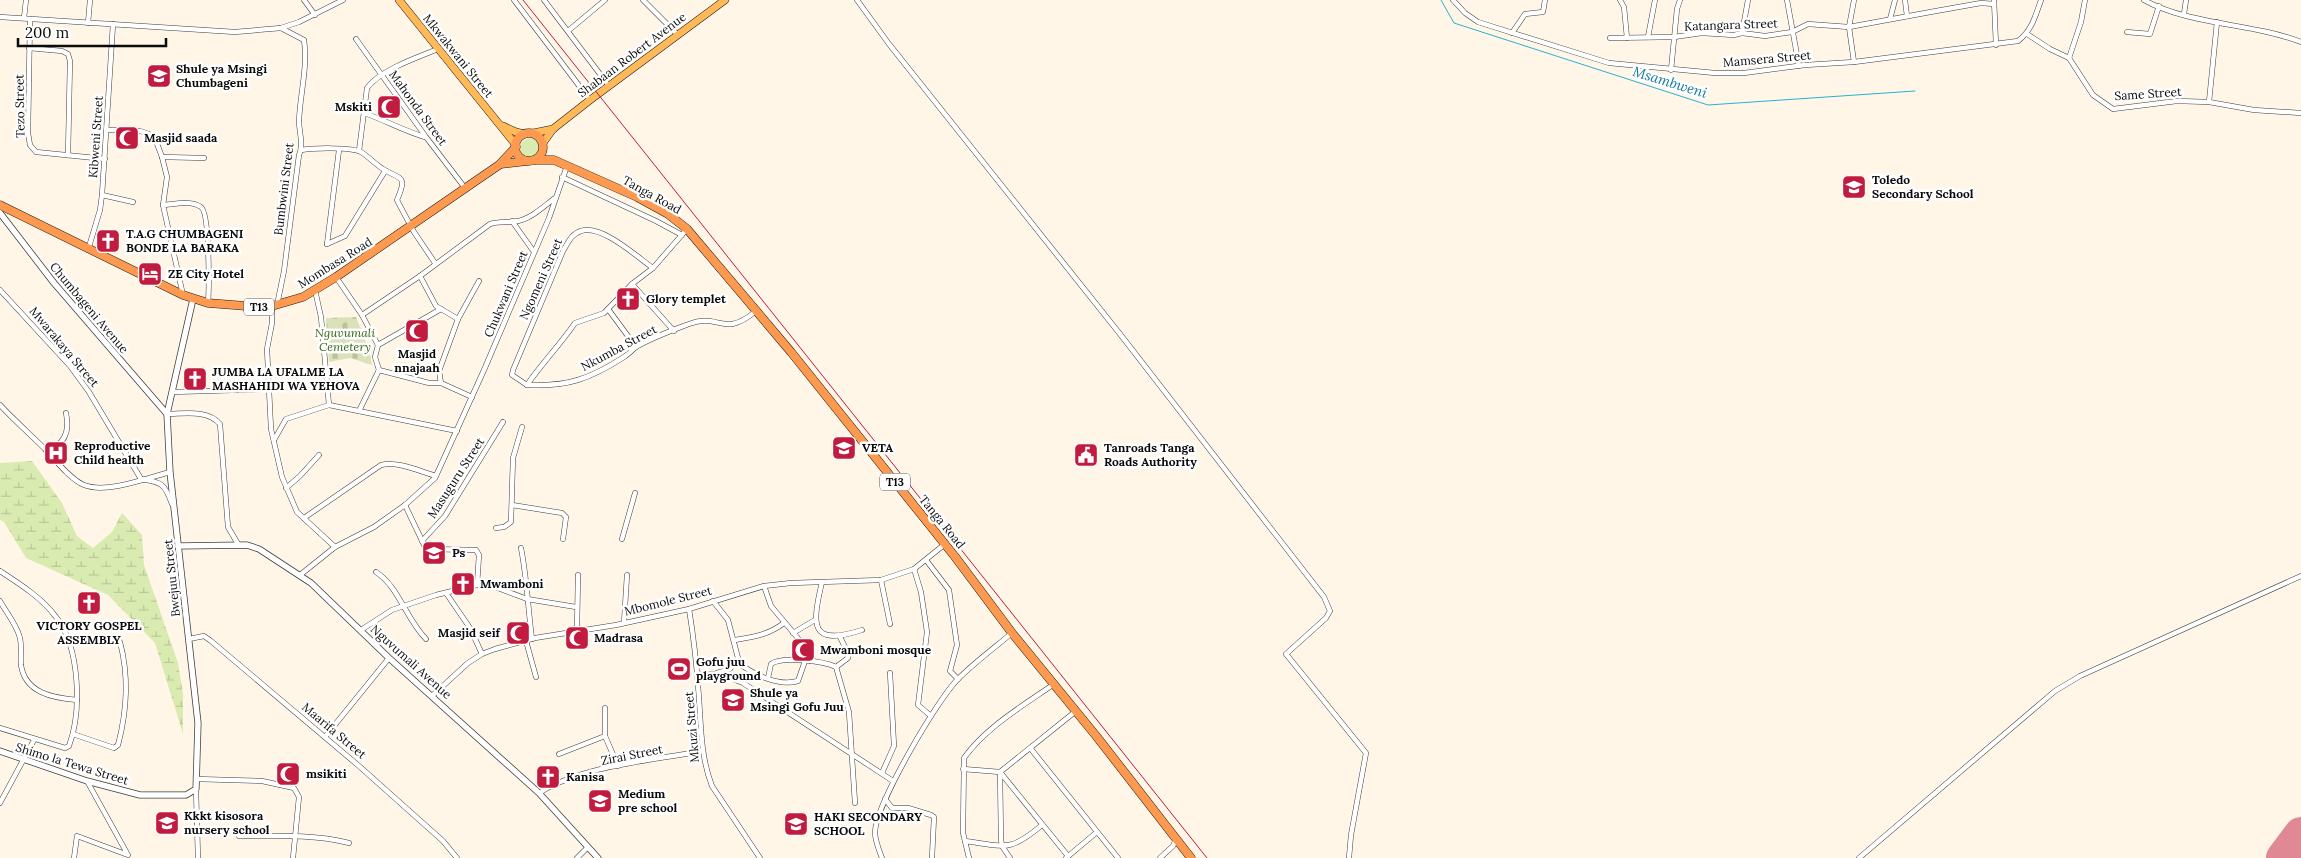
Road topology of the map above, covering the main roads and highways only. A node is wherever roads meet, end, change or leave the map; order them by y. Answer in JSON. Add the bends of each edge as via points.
{"nodes":[{"id":1,"x":399,"y":0,"type":"edge"},
{"id":2,"x":725,"y":0,"type":"edge"},
{"id":3,"x":500,"y":124,"type":"junction"},
{"id":4,"x":553,"y":129,"type":"junction"},
{"id":5,"x":529,"y":133,"type":"junction"},
{"id":6,"x":543,"y":144,"type":"junction"},
{"id":7,"x":516,"y":146,"type":"junction"},
{"id":8,"x":531,"y":160,"type":"junction"},
{"id":9,"x":554,"y":160,"type":"junction"},
{"id":10,"x":499,"y":165,"type":"junction"},
{"id":11,"x":0,"y":205,"type":"edge"},
{"id":12,"x":1191,"y":858,"type":"edge"}],
"edges":[{"from":1,"to":3,"type":"main road","name":"Mkwakwani Street"},
{"from":2,"to":4,"type":"main road","name":"Shabaan Robert Avenue"},
{"from":3,"to":5,"type":"main road","via":[[516,132]]},
{"from":3,"to":7,"type":"main road","name":"Mkwakwani Street"},
{"from":4,"to":5,"type":"main road"},
{"from":4,"to":6,"type":"main road"},
{"from":5,"to":6,"type":"highway","number":"T13","via":[[540,138]]},
{"from":5,"to":7,"type":"highway","number":"T13","via":[[517,140]]},
{"from":6,"to":8,"type":"highway","via":[[539,157]]},
{"from":6,"to":9,"type":"highway","number":"T13"},
{"from":7,"to":8,"type":"highway","via":[[519,156]]},
{"from":7,"to":10,"type":"highway","name":"Mombasa Road","number":"T13"},
{"from":8,"to":9,"type":"highway","number":"T13"},
{"from":8,"to":10,"type":"highway","name":"Mombasa Road","number":"T13"},
{"from":9,"to":12,"type":"highway","name":"Tanga Road","number":"T13","via":[[668,214],[756,311]]},
{"from":10,"to":11,"type":"highway","name":"Mombasa Road","number":"T13","via":[[336,277],[295,300],[274,305],[208,303],[193,299]]}]}
